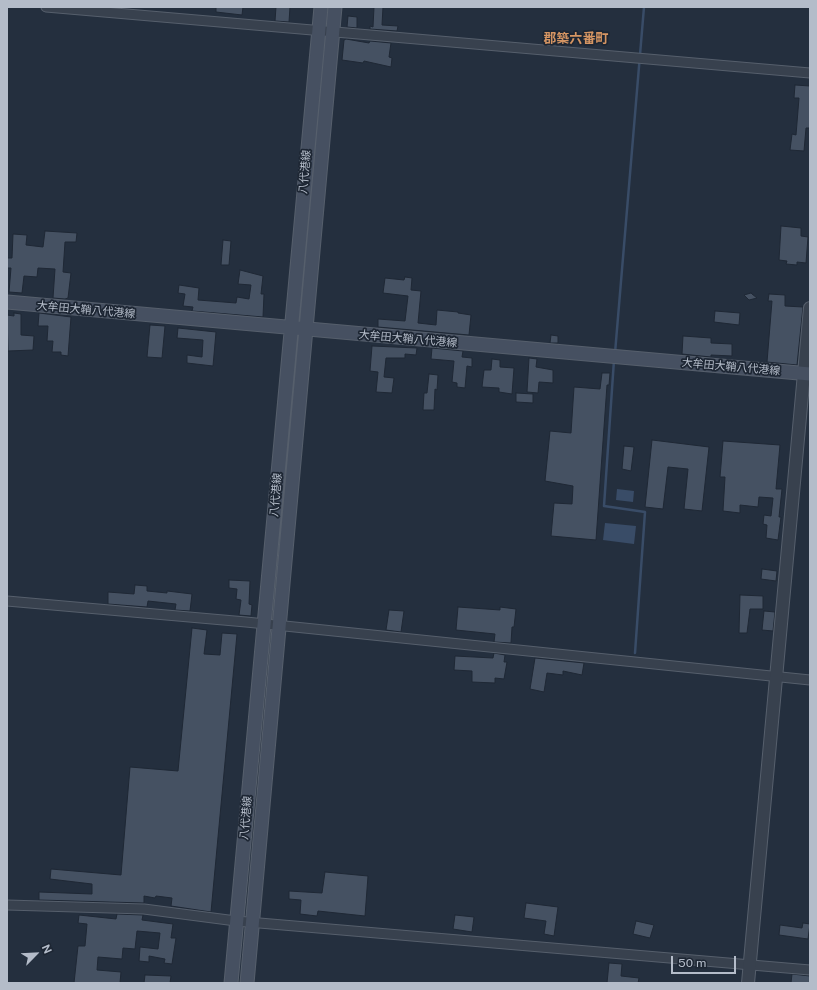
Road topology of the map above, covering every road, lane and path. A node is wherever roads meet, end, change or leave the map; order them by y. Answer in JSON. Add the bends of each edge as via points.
{"nodes":[{"id":1,"x":46,"y":7,"type":"edge"},
{"id":2,"x":320,"y":7,"type":"edge"},
{"id":3,"x":335,"y":7,"type":"edge"},
{"id":4,"x":318,"y":30,"type":"junction"},
{"id":5,"x":333,"y":31,"type":"junction"},
{"id":6,"x":810,"y":73,"type":"edge"},
{"id":7,"x":7,"y":302,"type":"edge"},
{"id":8,"x":810,"y":308,"type":"edge"},
{"id":9,"x":291,"y":328,"type":"junction"},
{"id":10,"x":305,"y":330,"type":"junction"},
{"id":11,"x":807,"y":374,"type":"edge"},
{"id":12,"x":7,"y":601,"type":"edge"},
{"id":13,"x":264,"y":625,"type":"junction"},
{"id":14,"x":279,"y":626,"type":"junction"},
{"id":15,"x":776,"y":677,"type":"junction"},
{"id":16,"x":810,"y":680,"type":"edge"},
{"id":17,"x":7,"y":905,"type":"edge"},
{"id":18,"x":236,"y":921,"type":"junction"},
{"id":19,"x":253,"y":922,"type":"junction"},
{"id":20,"x":750,"y":964,"type":"junction"},
{"id":21,"x":810,"y":970,"type":"edge"},
{"id":22,"x":231,"y":983,"type":"edge"},
{"id":23,"x":247,"y":983,"type":"edge"},
{"id":24,"x":748,"y":983,"type":"edge"}],
"edges":[{"from":1,"to":4,"type":"street"},
{"from":2,"to":4,"type":"main road","name":"八代港線"},
{"from":3,"to":5,"type":"main road","name":"八代港線"},
{"from":4,"to":5,"type":"street"},
{"from":4,"to":9,"type":"main road","name":"八代港線"},
{"from":5,"to":6,"type":"street"},
{"from":5,"to":10,"type":"main road","name":"八代港線"},
{"from":7,"to":9,"type":"main road","name":"大牟田大鞘八代港線"},
{"from":8,"to":11,"type":"street"},
{"from":9,"to":10,"type":"main road","name":"大牟田大鞘八代港線"},
{"from":9,"to":13,"type":"main road","name":"八代港線"},
{"from":10,"to":11,"type":"main road","name":"大牟田大鞘八代港線"},
{"from":10,"to":14,"type":"main road","name":"八代港線"},
{"from":11,"to":15,"type":"street"},
{"from":12,"to":13,"type":"street"},
{"from":13,"to":14,"type":"street"},
{"from":13,"to":18,"type":"main road","name":"八代港線"},
{"from":14,"to":15,"type":"street"},
{"from":14,"to":19,"type":"main road","name":"八代港線"},
{"from":15,"to":16,"type":"street"},
{"from":15,"to":20,"type":"street"},
{"from":17,"to":18,"type":"street","via":[[144,909]]},
{"from":18,"to":19,"type":"street"},
{"from":18,"to":22,"type":"main road","name":"八代港線"},
{"from":19,"to":20,"type":"street"},
{"from":19,"to":23,"type":"main road","name":"八代港線"},
{"from":20,"to":21,"type":"street"},
{"from":20,"to":24,"type":"street"}]}
